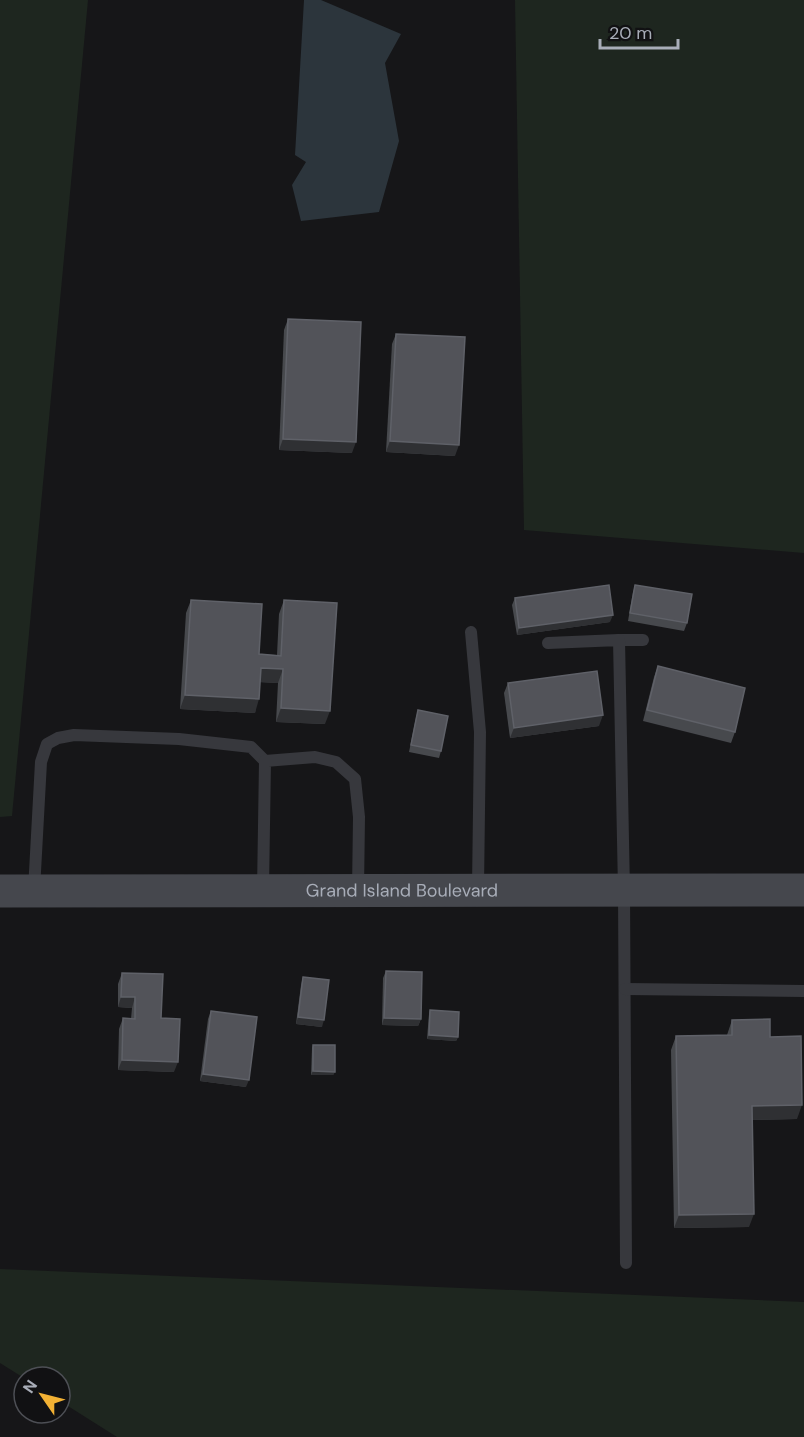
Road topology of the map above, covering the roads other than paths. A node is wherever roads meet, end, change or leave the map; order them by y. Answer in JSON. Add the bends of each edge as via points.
{"nodes":[{"id":1,"x":471,"y":632,"type":"dead end"},
{"id":2,"x":619,"y":640,"type":"junction"},
{"id":3,"x":643,"y":640,"type":"dead end"},
{"id":4,"x":548,"y":643,"type":"dead end"},
{"id":5,"x":265,"y":761,"type":"junction"},
{"id":6,"x":624,"y":890,"type":"junction"},
{"id":7,"x":804,"y":890,"type":"edge"},
{"id":8,"x":0,"y":891,"type":"edge"},
{"id":9,"x":34,"y":891,"type":"junction"},
{"id":10,"x":263,"y":891,"type":"junction"},
{"id":11,"x":358,"y":891,"type":"junction"},
{"id":12,"x":478,"y":891,"type":"junction"},
{"id":13,"x":625,"y":989,"type":"junction"},
{"id":14,"x":804,"y":991,"type":"edge"},
{"id":15,"x":626,"y":1263,"type":"dead end"}],
"edges":[{"from":1,"to":12,"type":"lane","via":[[480,732]]},
{"from":2,"to":3,"type":"lane"},
{"from":2,"to":4,"type":"lane"},
{"from":2,"to":6,"type":"lane"},
{"from":5,"to":9,"type":"lane","via":[[251,747],[179,739],[74,735],[47,744],[42,762]]},
{"from":5,"to":10,"type":"lane"},
{"from":5,"to":11,"type":"lane","via":[[315,757],[336,762],[355,779]]},
{"from":6,"to":7,"type":"main road","name":"Grand Island Boulevard"},
{"from":6,"to":12,"type":"main road","name":"Grand Island Boulevard"},
{"from":6,"to":13,"type":"lane"},
{"from":8,"to":9,"type":"main road","name":"Grand Island Boulevard"},
{"from":9,"to":10,"type":"main road","name":"Grand Island Boulevard"},
{"from":10,"to":11,"type":"main road","name":"Grand Island Boulevard"},
{"from":11,"to":12,"type":"main road","name":"Grand Island Boulevard"},
{"from":13,"to":14,"type":"lane"},
{"from":13,"to":15,"type":"lane"}]}
